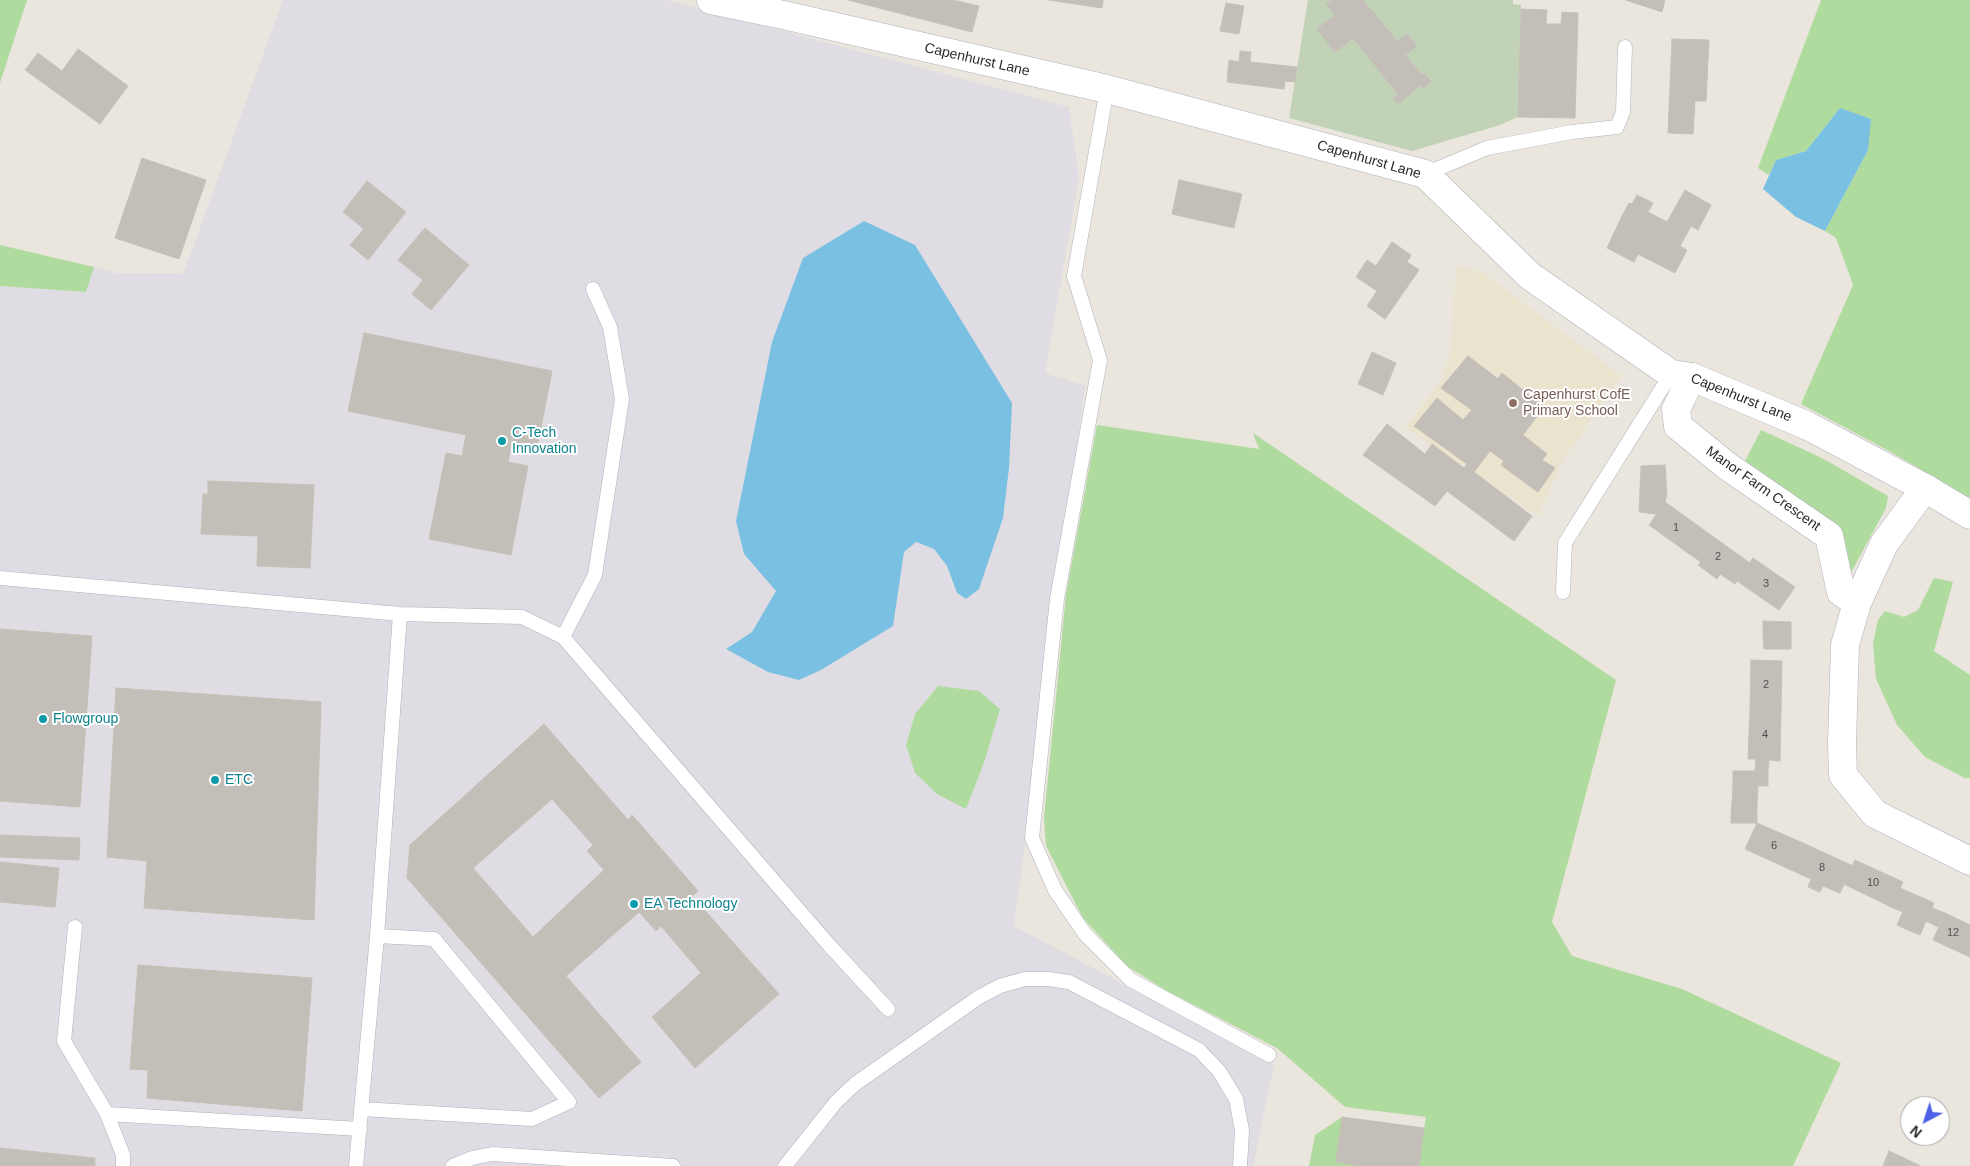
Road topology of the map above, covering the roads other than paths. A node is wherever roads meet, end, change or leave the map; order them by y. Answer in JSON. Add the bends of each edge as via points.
{"nodes":[{"id":1,"x":711,"y":0,"type":"edge"},
{"id":2,"x":764,"y":5,"type":"edge"},
{"id":3,"x":1624,"y":47,"type":"dead end"},
{"id":4,"x":1107,"y":90,"type":"junction"},
{"id":5,"x":1425,"y":174,"type":"junction"},
{"id":6,"x":593,"y":289,"type":"dead end"},
{"id":7,"x":1681,"y":375,"type":"junction"},
{"id":8,"x":1925,"y":488,"type":"junction"},
{"id":9,"x":1970,"y":515,"type":"edge"},
{"id":10,"x":0,"y":578,"type":"edge"},
{"id":11,"x":1563,"y":592,"type":"dead end"},
{"id":12,"x":1857,"y":603,"type":"junction"},
{"id":13,"x":400,"y":614,"type":"junction"},
{"id":14,"x":563,"y":637,"type":"junction"},
{"id":15,"x":1970,"y":861,"type":"edge"},
{"id":16,"x":75,"y":928,"type":"dead end"},
{"id":17,"x":377,"y":936,"type":"junction"},
{"id":18,"x":888,"y":1010,"type":"dead end"},
{"id":19,"x":1269,"y":1055,"type":"dead end"},
{"id":20,"x":361,"y":1109,"type":"junction"},
{"id":21,"x":107,"y":1114,"type":"junction"},
{"id":22,"x":360,"y":1129,"type":"junction"},
{"id":23,"x":123,"y":1166,"type":"edge"},
{"id":24,"x":356,"y":1166,"type":"edge"},
{"id":25,"x":453,"y":1166,"type":"edge"},
{"id":26,"x":673,"y":1166,"type":"edge"},
{"id":27,"x":785,"y":1166,"type":"edge"},
{"id":28,"x":1240,"y":1166,"type":"edge"}],
"edges":[{"from":1,"to":2,"type":"street","name":"Capenhurst Lane"},
{"from":2,"to":4,"type":"street","name":"Capenhurst Lane"},
{"from":3,"to":5,"type":"lane","via":[[1623,112],[1617,127],[1487,148]]},
{"from":4,"to":5,"type":"street","name":"Capenhurst Lane"},
{"from":4,"to":19,"type":"lane","via":[[1074,276],[1100,360],[1056,599],[1032,838],[1055,890],[1085,934],[1131,980]]},
{"from":5,"to":7,"type":"street","name":"Capenhurst Lane","via":[[1530,276]]},
{"from":6,"to":14,"type":"lane","via":[[610,327],[622,399],[595,576]]},
{"from":7,"to":8,"type":"street","name":"Capenhurst Lane","via":[[1808,426]]},
{"from":7,"to":11,"type":"lane","via":[[1565,543]]},
{"from":7,"to":12,"type":"street","name":"Manor Farm Crescent","via":[[1676,408],[1678,426],[1727,466],[1829,536],[1841,592]]},
{"from":8,"to":9,"type":"street","name":"Capenhurst Lane"},
{"from":8,"to":12,"type":"street","via":[[1884,544]]},
{"from":10,"to":13,"type":"lane"},
{"from":12,"to":15,"type":"street","via":[[1845,645],[1844,775],[1875,814]]},
{"from":13,"to":14,"type":"lane","via":[[522,617]]},
{"from":13,"to":17,"type":"lane"},
{"from":14,"to":18,"type":"lane"},
{"from":16,"to":21,"type":"lane","via":[[64,1042]]},
{"from":17,"to":20,"type":"lane"},
{"from":17,"to":20,"type":"lane","via":[[434,939],[569,1102],[532,1119]]},
{"from":20,"to":22,"type":"lane"},
{"from":21,"to":22,"type":"lane"},
{"from":21,"to":23,"type":"lane","via":[[123,1155]]},
{"from":22,"to":24,"type":"lane"},
{"from":25,"to":26,"type":"lane","via":[[492,1154]]},
{"from":27,"to":28,"type":"lane","via":[[836,1102],[855,1084],[979,997],[1000,986],[1025,979],[1069,982],[1199,1050],[1219,1071],[1236,1099],[1242,1130]]}]}
